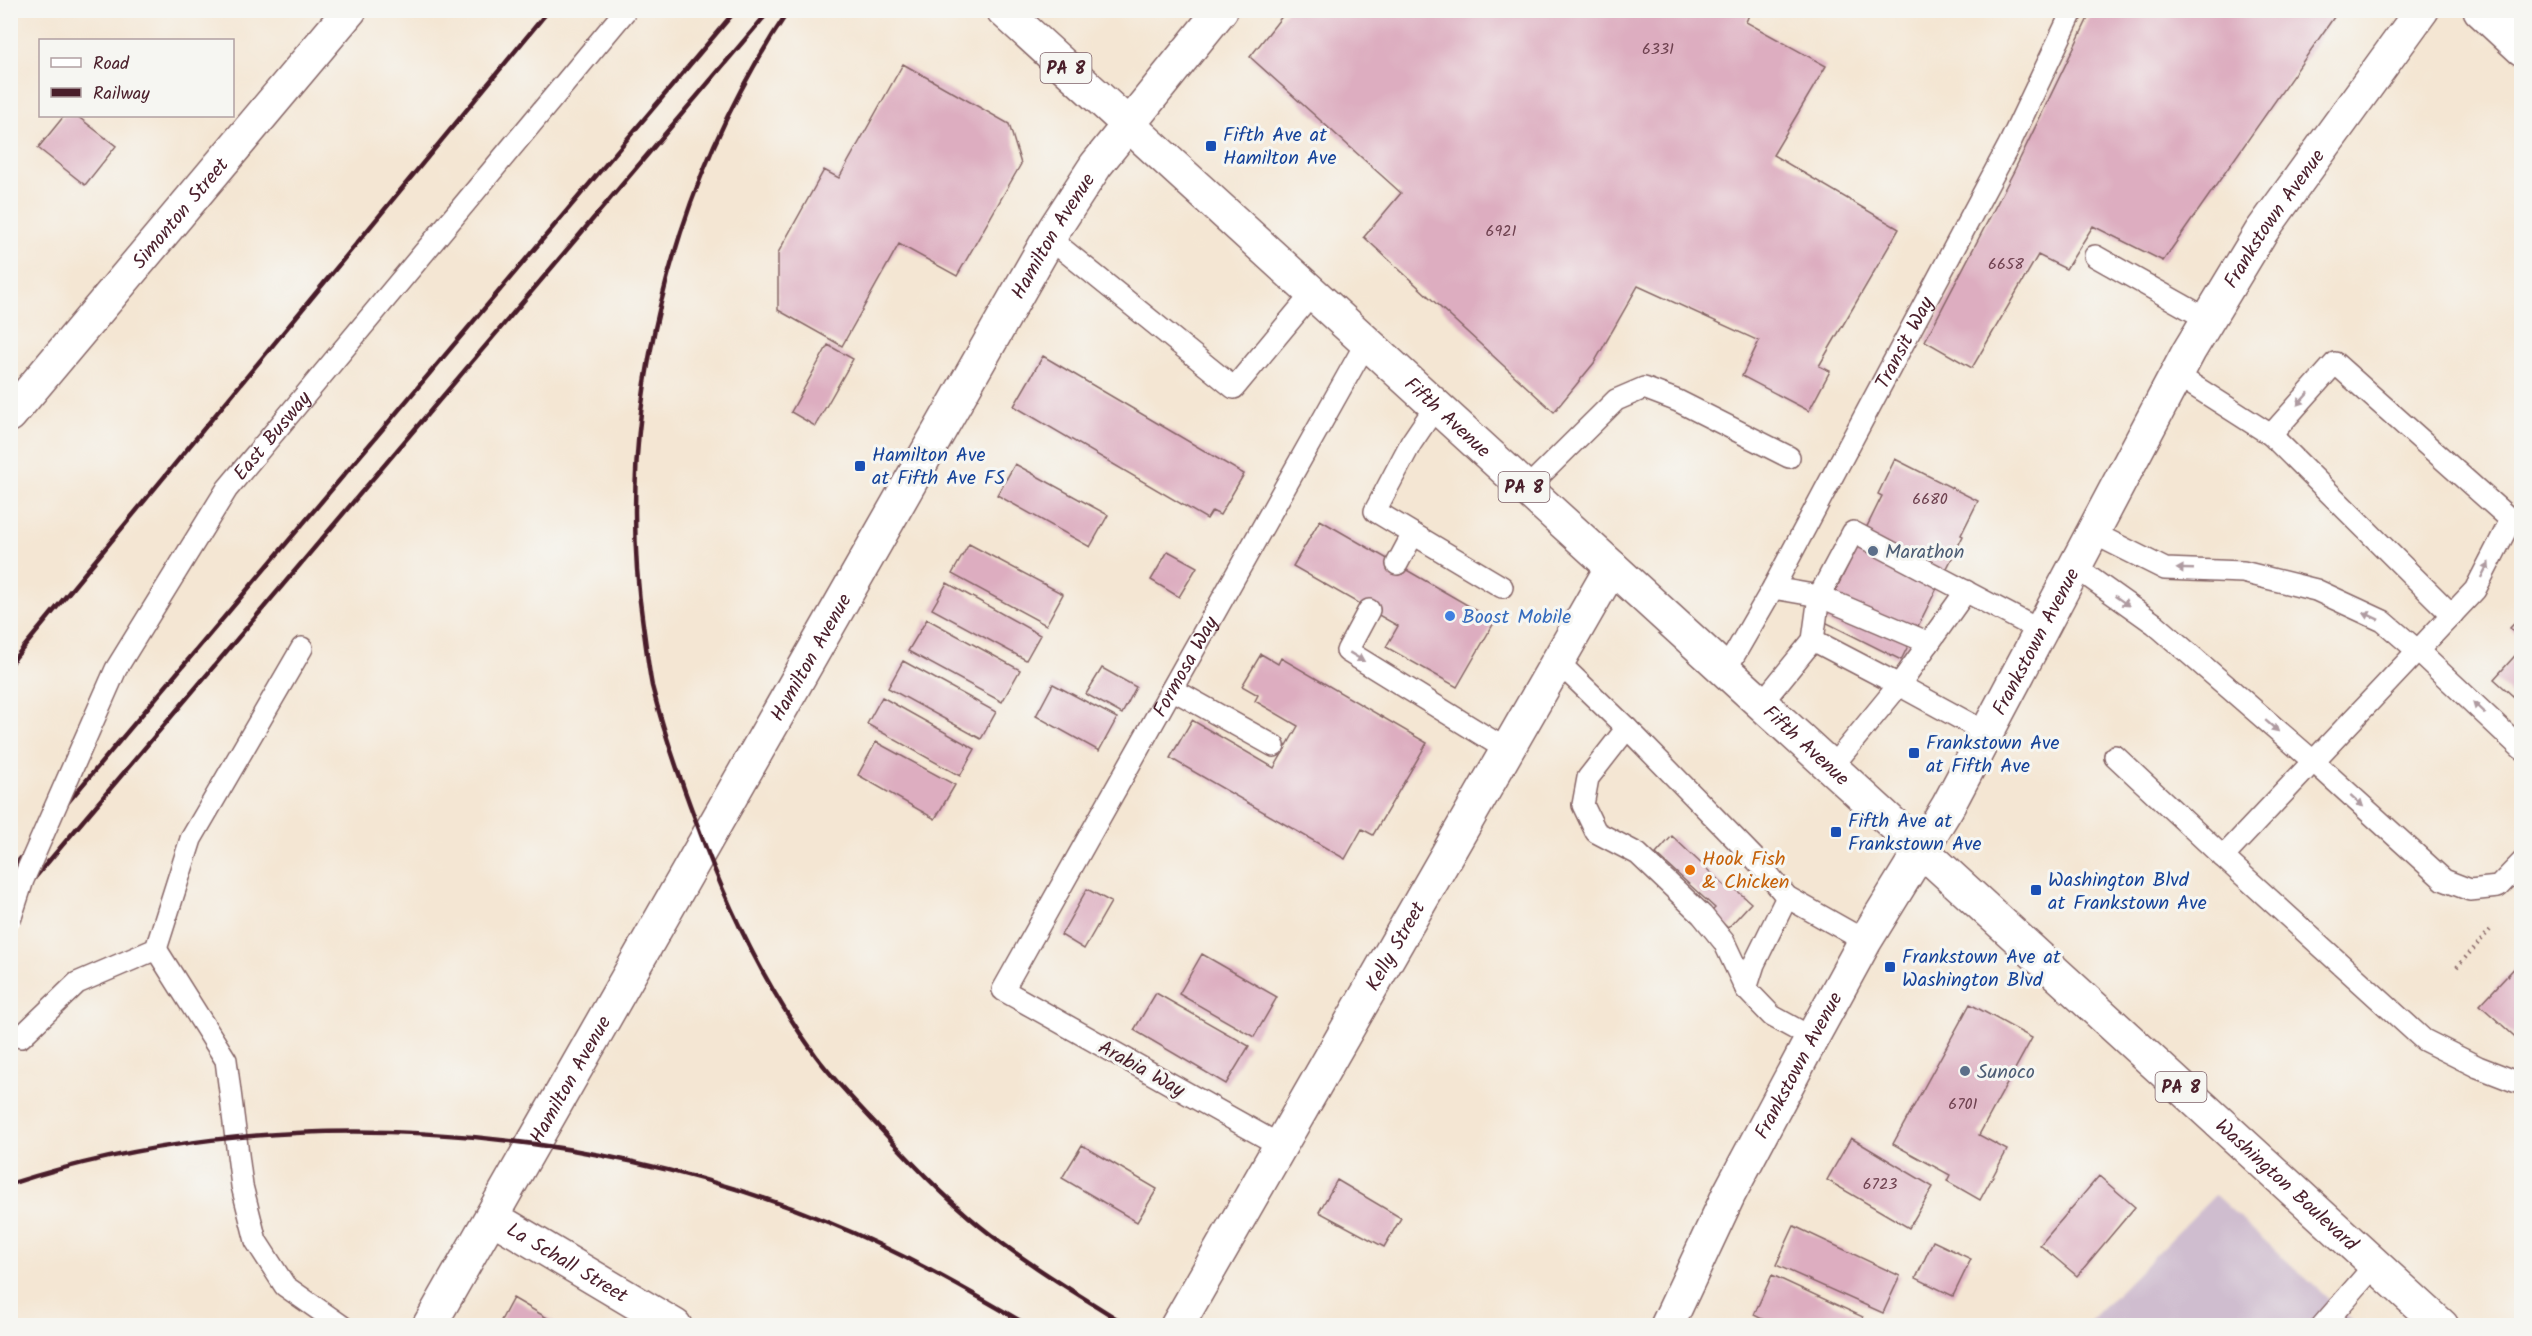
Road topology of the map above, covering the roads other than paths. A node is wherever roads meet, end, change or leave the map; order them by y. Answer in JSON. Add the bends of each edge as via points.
{"nodes":[{"id":1,"x":350,"y":10,"type":"edge"},
{"id":2,"x":626,"y":10,"type":"edge"},
{"id":3,"x":1004,"y":10,"type":"edge"},
{"id":4,"x":1221,"y":10,"type":"edge"},
{"id":5,"x":2073,"y":10,"type":"edge"},
{"id":6,"x":2422,"y":10,"type":"edge"},
{"id":7,"x":2480,"y":10,"type":"edge"},
{"id":8,"x":2522,"y":49,"type":"edge"},
{"id":9,"x":1129,"y":126,"type":"junction"},
{"id":10,"x":1049,"y":238,"type":"junction"},
{"id":11,"x":2095,"y":256,"type":"dead end"},
{"id":12,"x":1312,"y":294,"type":"junction"},
{"id":13,"x":2209,"y":320,"type":"junction"},
{"id":14,"x":1366,"y":342,"type":"junction"},
{"id":15,"x":2177,"y":375,"type":"junction"},
{"id":16,"x":1436,"y":406,"type":"junction"},
{"id":17,"x":10,"y":415,"type":"edge"},
{"id":18,"x":2271,"y":435,"type":"junction"},
{"id":19,"x":1789,"y":457,"type":"dead end"},
{"id":20,"x":1526,"y":489,"type":"junction"},
{"id":21,"x":2093,"y":533,"type":"junction"},
{"id":22,"x":1413,"y":534,"type":"junction"},
{"id":23,"x":1397,"y":564,"type":"dead end"},
{"id":24,"x":1612,"y":567,"type":"junction"},
{"id":25,"x":2075,"y":567,"type":"junction"},
{"id":26,"x":1502,"y":586,"type":"dead end"},
{"id":27,"x":1773,"y":588,"type":"junction"},
{"id":28,"x":1966,"y":591,"type":"junction"},
{"id":29,"x":1819,"y":596,"type":"junction"},
{"id":30,"x":1369,"y":610,"type":"dead end"},
{"id":31,"x":2452,"y":615,"type":"junction"},
{"id":32,"x":2041,"y":631,"type":"junction"},
{"id":33,"x":1813,"y":640,"type":"junction"},
{"id":34,"x":1929,"y":643,"type":"junction"},
{"id":35,"x":302,"y":648,"type":"dead end"},
{"id":36,"x":2418,"y":651,"type":"junction"},
{"id":37,"x":1558,"y":662,"type":"junction"},
{"id":38,"x":1725,"y":670,"type":"junction"},
{"id":39,"x":1899,"y":685,"type":"junction"},
{"id":40,"x":1172,"y":689,"type":"junction"},
{"id":41,"x":1761,"y":704,"type":"junction"},
{"id":42,"x":1627,"y":728,"type":"junction"},
{"id":43,"x":1986,"y":734,"type":"junction"},
{"id":44,"x":1274,"y":746,"type":"dead end"},
{"id":45,"x":2522,"y":749,"type":"edge"},
{"id":46,"x":1507,"y":750,"type":"junction"},
{"id":47,"x":2115,"y":756,"type":"dead end"},
{"id":48,"x":2313,"y":761,"type":"junction"},
{"id":49,"x":1831,"y":768,"type":"junction"},
{"id":50,"x":1920,"y":849,"type":"junction"},
{"id":51,"x":2223,"y":857,"type":"junction"},
{"id":52,"x":2522,"y":862,"type":"edge"},
{"id":53,"x":1787,"y":897,"type":"junction"},
{"id":54,"x":10,"y":921,"type":"edge"},
{"id":55,"x":1865,"y":941,"type":"junction"},
{"id":56,"x":156,"y":949,"type":"junction"},
{"id":57,"x":1746,"y":989,"type":"junction"},
{"id":58,"x":1003,"y":990,"type":"joint"},
{"id":59,"x":21,"y":1037,"type":"dead end"},
{"id":60,"x":1812,"y":1038,"type":"junction"},
{"id":61,"x":2522,"y":1084,"type":"edge"},
{"id":62,"x":1281,"y":1146,"type":"junction"},
{"id":63,"x":492,"y":1217,"type":"junction"},
{"id":64,"x":2375,"y":1265,"type":"junction"},
{"id":65,"x":342,"y":1326,"type":"edge"},
{"id":66,"x":429,"y":1326,"type":"edge"},
{"id":67,"x":675,"y":1326,"type":"edge"},
{"id":68,"x":1177,"y":1326,"type":"edge"},
{"id":69,"x":1667,"y":1326,"type":"edge"},
{"id":70,"x":2322,"y":1326,"type":"edge"},
{"id":71,"x":2442,"y":1326,"type":"edge"}],
"edges":[{"from":1,"to":17,"type":"main road","name":"Simonton Street"},
{"from":2,"to":54,"type":"lane","name":"East Busway","bridge":true,"via":[[227,489],[116,669],[23,880]]},
{"from":3,"to":9,"type":"main road","name":"Fifth Avenue","number":"PA 8"},
{"from":4,"to":9,"type":"main road","name":"Hamilton Avenue"},
{"from":5,"to":27,"type":"lane","name":"Transit Way","via":[[2009,144]]},
{"from":6,"to":13,"type":"main road","name":"Frankstown Avenue","via":[[2261,232]]},
{"from":7,"to":8,"type":"main road"},
{"from":9,"to":10,"type":"main road","name":"Hamilton Avenue","via":[[1075,195]]},
{"from":9,"to":12,"type":"main road","name":"Fifth Avenue","number":"PA 8"},
{"from":10,"to":12,"type":"lane","via":[[1234,388]]},
{"from":10,"to":63,"type":"main road","name":"Hamilton Avenue"},
{"from":11,"to":13,"type":"lane"},
{"from":12,"to":14,"type":"main road","name":"Fifth Avenue","number":"PA 8"},
{"from":13,"to":15,"type":"main road","name":"Frankstown Avenue"},
{"from":14,"to":16,"type":"main road","name":"Fifth Avenue","number":"PA 8"},
{"from":14,"to":40,"type":"lane","name":"Formosa Way"},
{"from":15,"to":18,"type":"lane"},
{"from":15,"to":21,"type":"main road","name":"Frankstown Avenue"},
{"from":16,"to":20,"type":"main road","name":"Fifth Avenue","number":"PA 8"},
{"from":16,"to":22,"type":"lane","via":[[1411,443],[1375,511]]},
{"from":18,"to":31,"type":"lane"},
{"from":31,"to":18,"type":"lane","one_way":true,"via":[[2475,590],[2511,520],[2335,363]]},
{"from":19,"to":20,"type":"lane","via":[[1644,388],[1616,400]]},
{"from":20,"to":24,"type":"main road","name":"Fifth Avenue","number":"PA 8"},
{"from":21,"to":25,"type":"main road","name":"Frankstown Avenue"},
{"from":36,"to":21,"type":"lane","one_way":true,"via":[[2383,621],[2316,590],[2243,572],[2165,569]]},
{"from":22,"to":23,"type":"lane"},
{"from":22,"to":26,"type":"lane"},
{"from":24,"to":37,"type":"main road","name":"Kelly Street"},
{"from":24,"to":38,"type":"main road","name":"Fifth Avenue","number":"PA 8"},
{"from":25,"to":32,"type":"main road","name":"Frankstown Avenue"},
{"from":25,"to":48,"type":"lane","one_way":true,"via":[[2155,624]]},
{"from":27,"to":29,"type":"lane"},
{"from":27,"to":38,"type":"lane","name":"Transit Way"},
{"from":28,"to":29,"type":"lane","via":[[1852,532]]},
{"from":28,"to":32,"type":"lane"},
{"from":28,"to":34,"type":"lane"},
{"from":29,"to":33,"type":"lane"},
{"from":29,"to":34,"type":"lane"},
{"from":30,"to":46,"type":"lane","one_way":true,"via":[[1347,651]]},
{"from":31,"to":36,"type":"lane"},
{"from":32,"to":43,"type":"main road","name":"Frankstown Avenue"},
{"from":33,"to":39,"type":"lane"},
{"from":33,"to":41,"type":"lane"},
{"from":34,"to":39,"type":"lane"},
{"from":35,"to":56,"type":"lane","via":[[191,839]]},
{"from":45,"to":36,"type":"lane","one_way":true},
{"from":36,"to":48,"type":"lane"},
{"from":37,"to":42,"type":"lane"},
{"from":37,"to":46,"type":"main road","name":"Kelly Street"},
{"from":38,"to":41,"type":"main road","name":"Fifth Avenue","number":"PA 8"},
{"from":39,"to":43,"type":"lane"},
{"from":39,"to":49,"type":"lane"},
{"from":40,"to":44,"type":"lane"},
{"from":40,"to":58,"type":"lane","name":"Formosa Way"},
{"from":41,"to":49,"type":"main road","name":"Fifth Avenue","number":"PA 8"},
{"from":42,"to":53,"type":"lane"},
{"from":42,"to":57,"type":"lane","via":[[1588,778],[1583,805],[1596,832],[1638,854],[1702,915],[1724,942]]},
{"from":43,"to":50,"type":"main road","name":"Frankstown Avenue"},
{"from":46,"to":62,"type":"main road","name":"Kelly Street"},
{"from":47,"to":51,"type":"lane"},
{"from":48,"to":51,"type":"lane"},
{"from":48,"to":52,"type":"lane","one_way":true,"via":[[2444,880],[2470,890],[2498,887]]},
{"from":49,"to":50,"type":"main road","name":"Fifth Avenue","number":"PA 8"},
{"from":50,"to":55,"type":"main road","name":"Frankstown Avenue"},
{"from":50,"to":64,"type":"main road","name":"Washington Boulevard","number":"PA 8"},
{"from":51,"to":61,"type":"lane","via":[[2424,1040]]},
{"from":53,"to":55,"type":"lane"},
{"from":53,"to":57,"type":"lane"},
{"from":55,"to":60,"type":"main road","name":"Frankstown Avenue"},
{"from":56,"to":59,"type":"lane","via":[[77,983]]},
{"from":56,"to":65,"type":"lane","via":[[226,1060],[242,1186],[256,1241],[285,1286]]},
{"from":57,"to":60,"type":"lane","via":[[1772,1016]]},
{"from":58,"to":62,"type":"lane","name":"Arabia Way"},
{"from":60,"to":69,"type":"main road","name":"Frankstown Avenue","via":[[1729,1194]]},
{"from":62,"to":68,"type":"main road","name":"Kelly Street"},
{"from":63,"to":66,"type":"main road","name":"Hamilton Avenue"},
{"from":63,"to":67,"type":"main road","name":"La Schall Street"},
{"from":64,"to":70,"type":"lane"},
{"from":64,"to":71,"type":"main road","name":"Washington Boulevard","number":"PA 8"}]}
